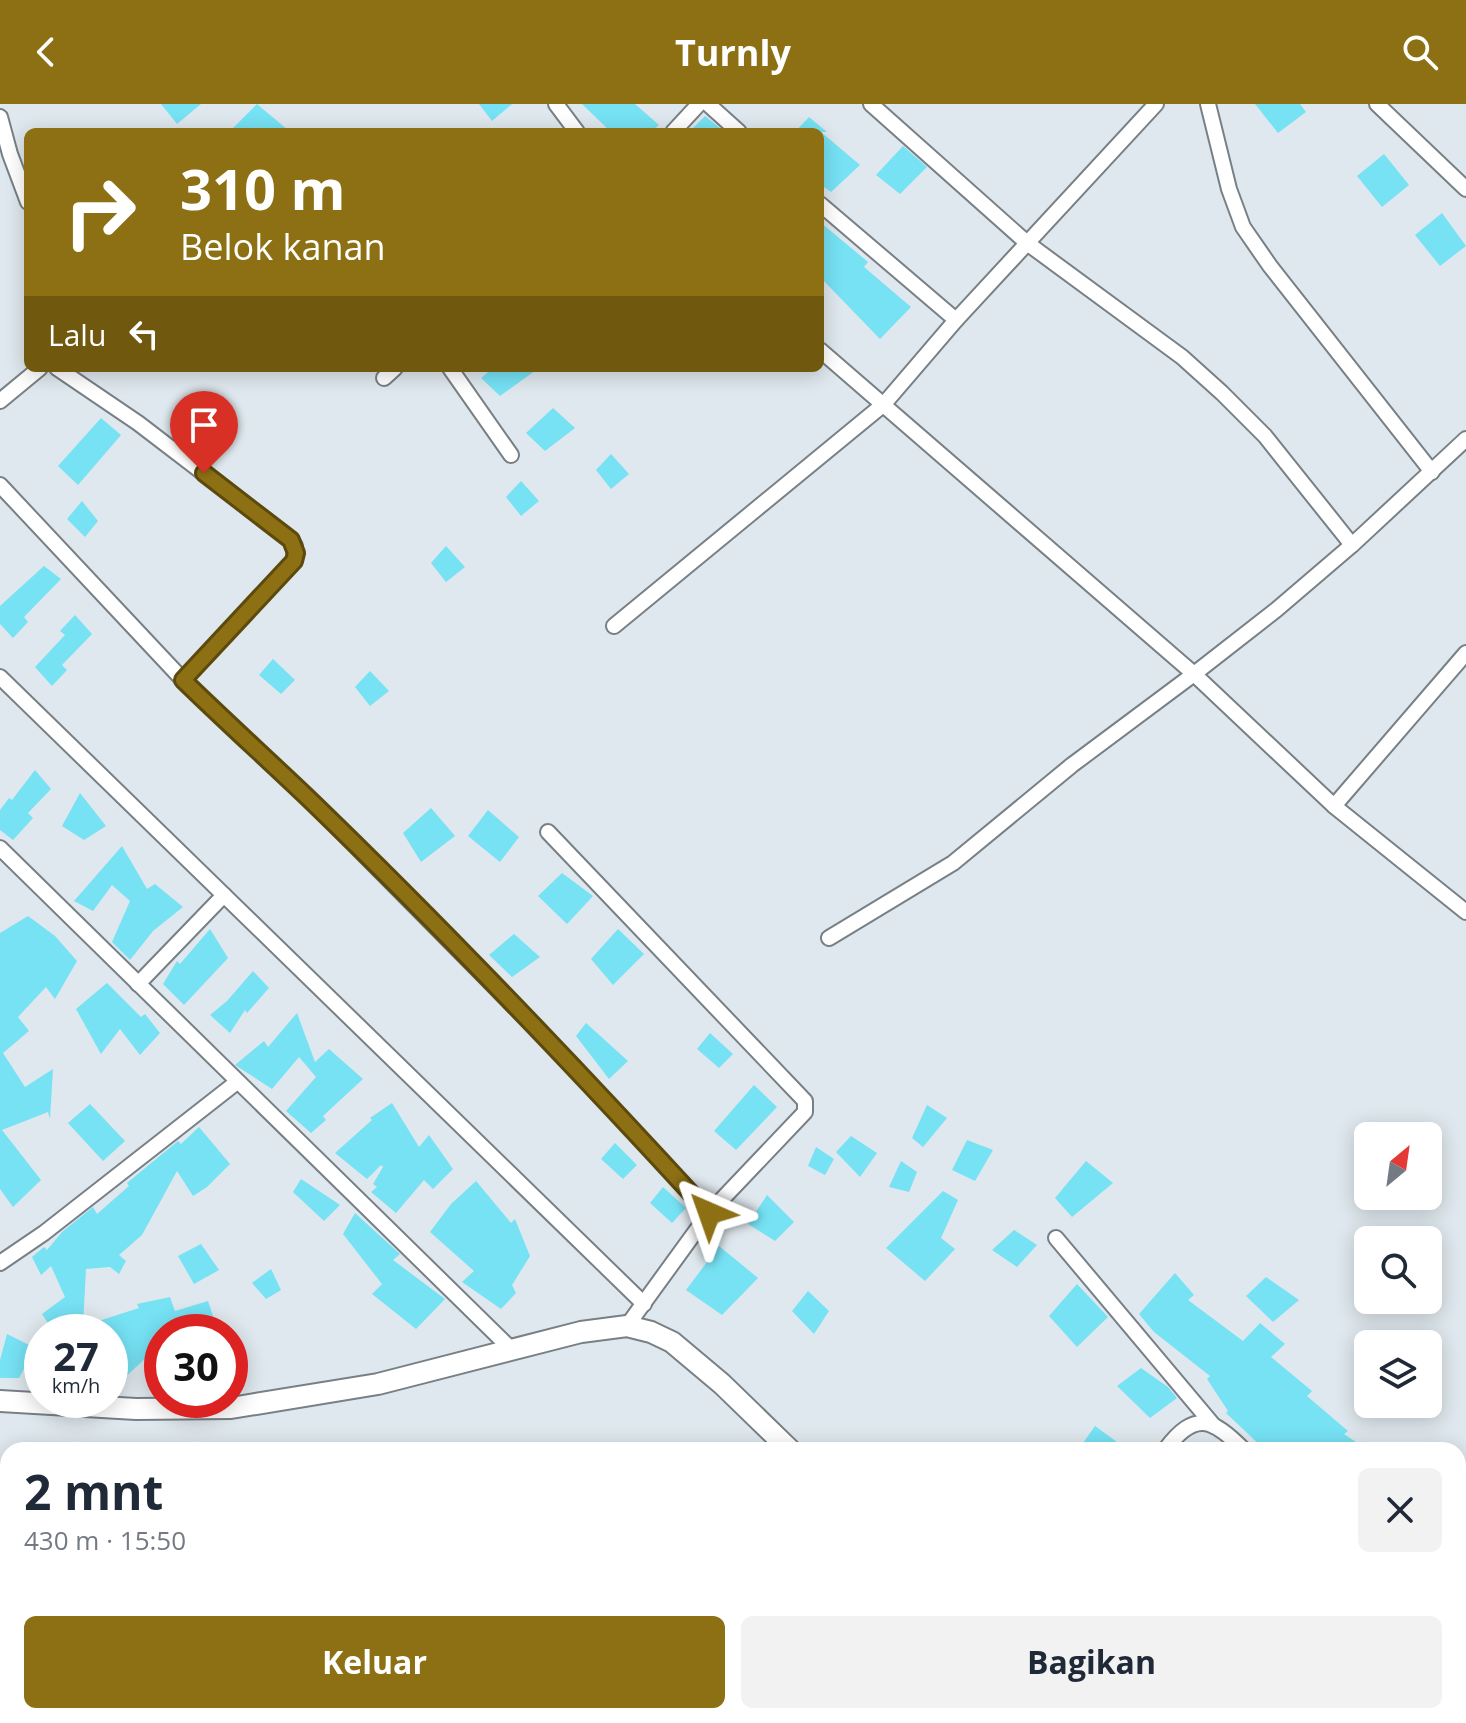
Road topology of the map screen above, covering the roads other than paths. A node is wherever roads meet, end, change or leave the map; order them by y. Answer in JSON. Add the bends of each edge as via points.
{"nodes":[{"id":1,"x":556,"y":104,"type":"edge"},
{"id":2,"x":699,"y":104,"type":"edge"},
{"id":3,"x":708,"y":104,"type":"edge"},
{"id":4,"x":871,"y":104,"type":"edge"},
{"id":5,"x":1156,"y":104,"type":"edge"},
{"id":6,"x":1208,"y":104,"type":"edge"},
{"id":7,"x":1377,"y":104,"type":"edge"},
{"id":8,"x":0,"y":117,"type":"edge"},
{"id":9,"x":574,"y":128,"type":"edge"},
{"id":10,"x":677,"y":128,"type":"edge"},
{"id":11,"x":735,"y":128,"type":"edge"},
{"id":12,"x":1466,"y":189,"type":"edge"},
{"id":13,"x":24,"y":191,"type":"edge"},
{"id":14,"x":824,"y":207,"type":"edge"},
{"id":15,"x":1027,"y":243,"type":"junction"},
{"id":16,"x":956,"y":320,"type":"junction"},
{"id":17,"x":824,"y":353,"type":"edge"},
{"id":18,"x":35,"y":372,"type":"edge"},
{"id":19,"x":63,"y":372,"type":"edge"},
{"id":20,"x":453,"y":372,"type":"edge"},
{"id":21,"x":0,"y":401,"type":"edge"},
{"id":22,"x":884,"y":404,"type":"junction"},
{"id":23,"x":1466,"y":439,"type":"edge"},
{"id":24,"x":511,"y":455,"type":"dead end"},
{"id":25,"x":1432,"y":472,"type":"junction"},
{"id":26,"x":0,"y":485,"type":"edge"},
{"id":27,"x":1352,"y":545,"type":"junction"},
{"id":28,"x":614,"y":626,"type":"dead end"},
{"id":29,"x":1466,"y":653,"type":"edge"},
{"id":30,"x":1194,"y":674,"type":"junction"},
{"id":31,"x":0,"y":677,"type":"edge"},
{"id":32,"x":183,"y":680,"type":"junction"},
{"id":33,"x":1334,"y":806,"type":"junction"},
{"id":34,"x":548,"y":832,"type":"dead end"},
{"id":35,"x":0,"y":848,"type":"edge"},
{"id":36,"x":224,"y":895,"type":"junction"},
{"id":37,"x":1466,"y":912,"type":"edge"},
{"id":38,"x":829,"y":938,"type":"dead end"},
{"id":39,"x":138,"y":984,"type":"junction"},
{"id":40,"x":237,"y":1082,"type":"junction"},
{"id":41,"x":709,"y":1213,"type":"junction"},
{"id":42,"x":1056,"y":1238,"type":"dead end"},
{"id":43,"x":0,"y":1263,"type":"edge"},
{"id":44,"x":644,"y":1304,"type":"junction"},
{"id":45,"x":627,"y":1326,"type":"junction"},
{"id":46,"x":512,"y":1350,"type":"junction"},
{"id":47,"x":0,"y":1401,"type":"edge"},
{"id":48,"x":1214,"y":1426,"type":"junction"},
{"id":49,"x":782,"y":1442,"type":"edge"},
{"id":50,"x":1171,"y":1442,"type":"edge"},
{"id":51,"x":1236,"y":1442,"type":"edge"}],
"edges":[{"from":1,"to":9,"type":"street"},
{"from":2,"to":10,"type":"street"},
{"from":3,"to":11,"type":"street"},
{"from":4,"to":15,"type":"street"},
{"from":5,"to":15,"type":"street"},
{"from":6,"to":25,"type":"street","via":[[1243,227]]},
{"from":7,"to":12,"type":"street"},
{"from":8,"to":13,"type":"street"},
{"from":14,"to":16,"type":"street"},
{"from":15,"to":16,"type":"street"},
{"from":15,"to":27,"type":"street","via":[[1182,357],[1222,393],[1265,436]]},
{"from":16,"to":22,"type":"street"},
{"from":17,"to":22,"type":"street"},
{"from":18,"to":21,"type":"street"},
{"from":19,"to":32,"type":"street","via":[[138,423],[295,546],[294,561]]},
{"from":20,"to":24,"type":"street"},
{"from":22,"to":28,"type":"street"},
{"from":22,"to":30,"type":"street"},
{"from":23,"to":25,"type":"street"},
{"from":25,"to":27,"type":"street"},
{"from":26,"to":32,"type":"street"},
{"from":27,"to":30,"type":"street"},
{"from":29,"to":33,"type":"street"},
{"from":30,"to":33,"type":"street"},
{"from":30,"to":38,"type":"street","via":[[953,863]]},
{"from":31,"to":36,"type":"street"},
{"from":32,"to":41,"type":"street","via":[[427,918]]},
{"from":33,"to":37,"type":"street"},
{"from":34,"to":41,"type":"street","via":[[805,1101],[805,1112]]},
{"from":35,"to":39,"type":"street"},
{"from":36,"to":39,"type":"street"},
{"from":36,"to":44,"type":"street"},
{"from":39,"to":40,"type":"street"},
{"from":40,"to":43,"type":"street"},
{"from":40,"to":46,"type":"street"},
{"from":41,"to":44,"type":"street"},
{"from":42,"to":48,"type":"street"},
{"from":44,"to":45,"type":"street"},
{"from":45,"to":46,"type":"main road"},
{"from":45,"to":49,"type":"main road","via":[[672,1342]]},
{"from":46,"to":47,"type":"main road","via":[[378,1384],[231,1408]]},
{"from":48,"to":50,"type":"street","via":[[1197,1422],[1180,1430]]},
{"from":48,"to":51,"type":"street"}]}
